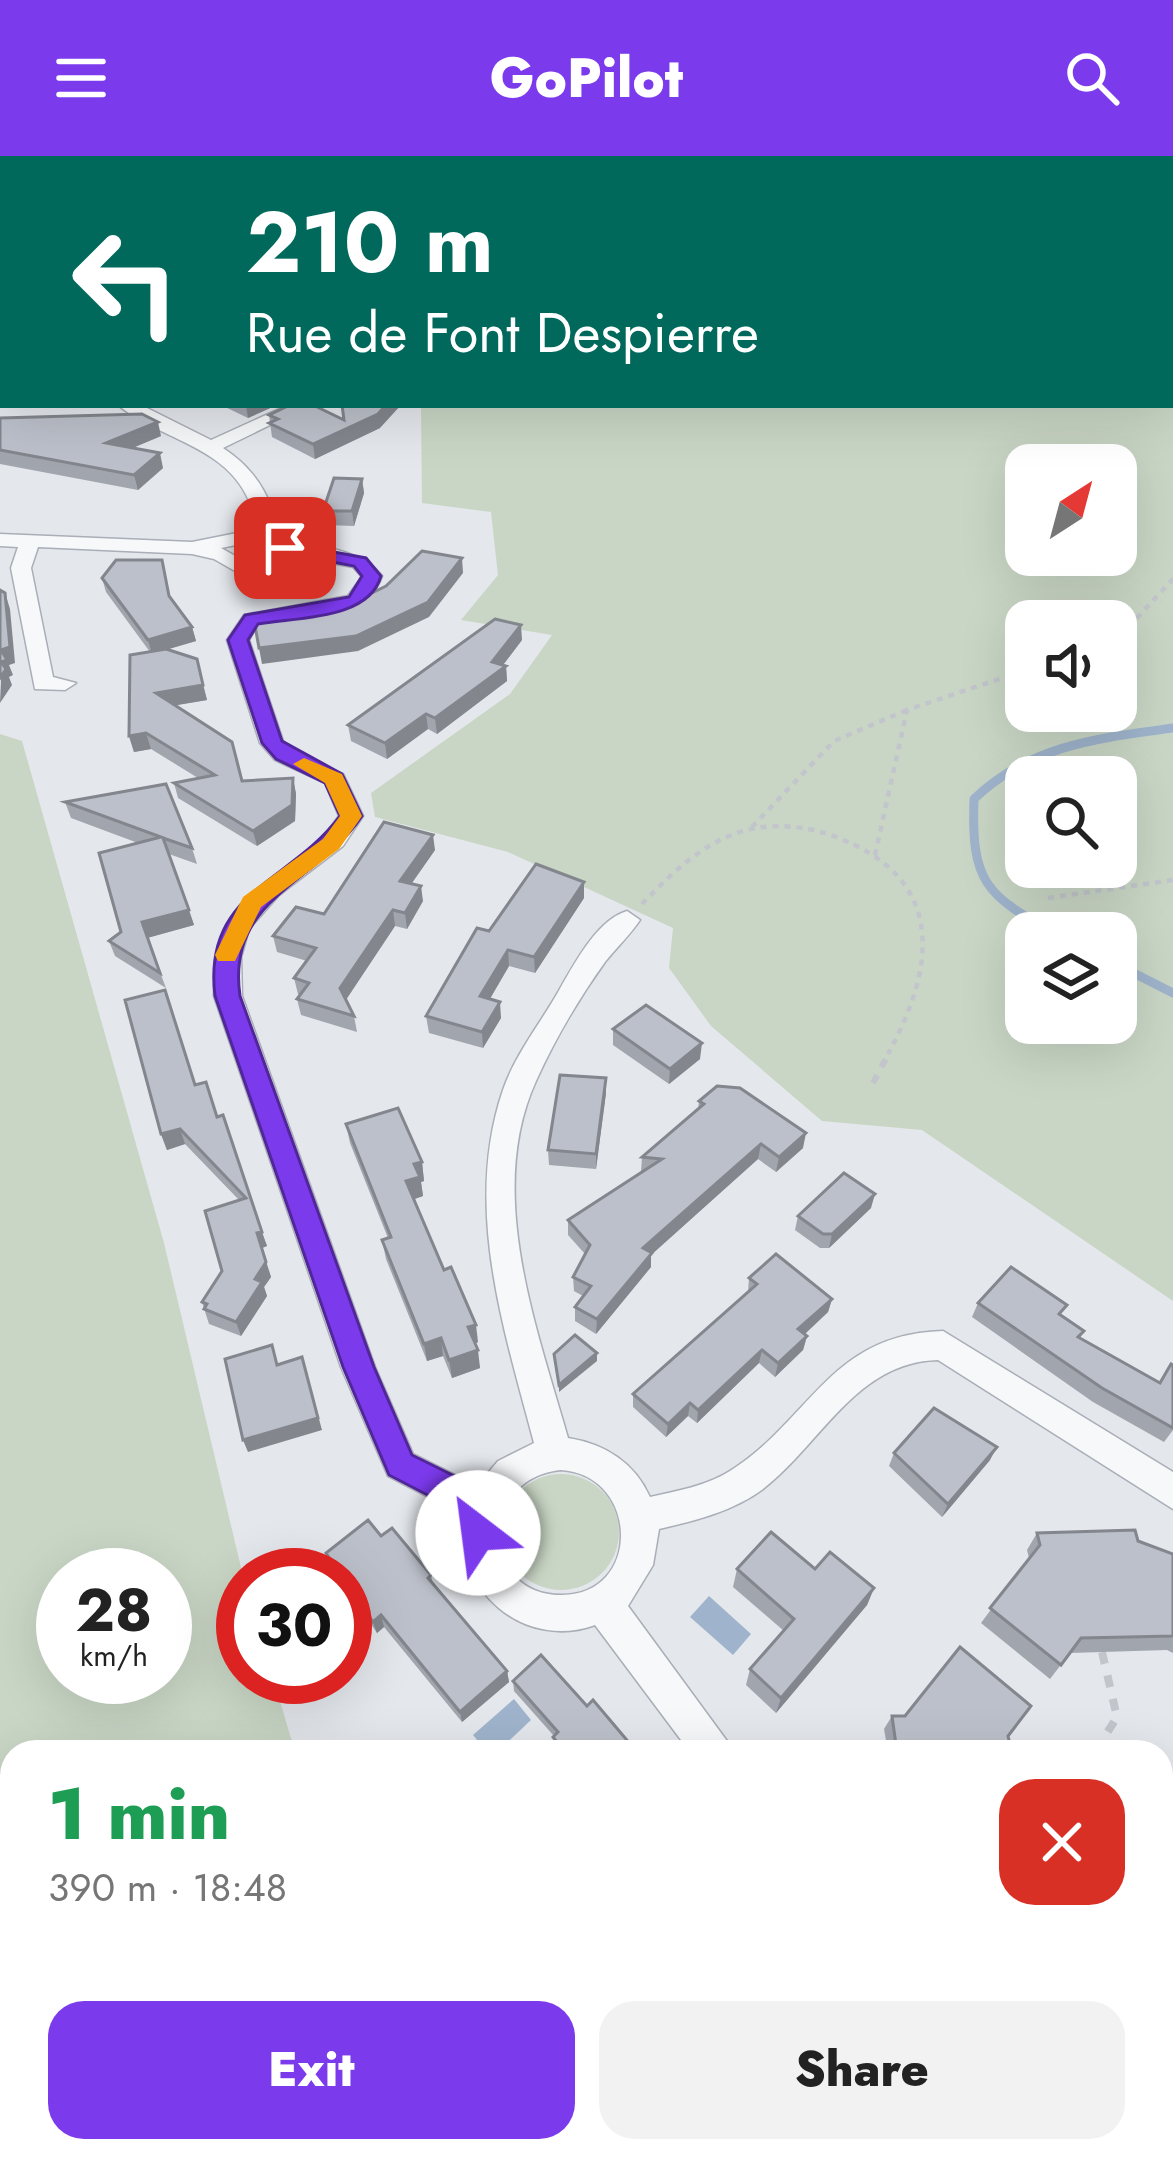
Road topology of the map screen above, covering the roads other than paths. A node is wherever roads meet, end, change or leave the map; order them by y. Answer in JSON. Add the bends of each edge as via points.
{"nodes":[{"id":1,"x":133,"y":408,"type":"edge"},
{"id":2,"x":296,"y":408,"type":"edge"},
{"id":3,"x":211,"y":447,"type":"junction"},
{"id":4,"x":0,"y":540,"type":"edge"},
{"id":5,"x":30,"y":541,"type":"junction"},
{"id":6,"x":258,"y":544,"type":"junction"},
{"id":7,"x":65,"y":682,"type":"dead end"},
{"id":8,"x":627,"y":920,"type":"road end"},
{"id":9,"x":555,"y":1456,"type":"junction"},
{"id":10,"x":1173,"y":1492,"type":"edge"},
{"id":11,"x":484,"y":1507,"type":"junction"},
{"id":12,"x":641,"y":1516,"type":"junction"},
{"id":13,"x":602,"y":1603,"type":"junction"},
{"id":14,"x":706,"y":1740,"type":"edge"}],
"edges":[{"from":1,"to":3,"type":"street"},
{"from":2,"to":3,"type":"street"},
{"from":3,"to":6,"type":"street","via":[[261,498]]},
{"from":4,"to":5,"type":"street"},
{"from":5,"to":6,"type":"street"},
{"from":5,"to":7,"type":"street","via":[[21,568],[44,685]]},
{"from":6,"to":11,"type":"street","via":[[360,562],[371,583],[340,608],[251,620],[238,640],[272,743],[334,779],[351,816],[331,844],[252,902],[224,964],[228,996],[400,1465]]},
{"from":8,"to":9,"type":"street","via":[[576,982],[518,1087],[506,1139],[502,1223],[510,1277]]},
{"from":9,"to":11,"type":"street","via":[[512,1472]]},
{"from":9,"to":12,"type":"street","via":[[600,1465],[619,1478]]},
{"from":10,"to":12,"type":"street","via":[[943,1345],[916,1342],[866,1361],[751,1478]]},
{"from":11,"to":13,"type":"street","via":[[482,1559],[518,1602],[545,1612]]},
{"from":12,"to":13,"type":"street","via":[[637,1565]]},
{"from":13,"to":14,"type":"street"}]}
